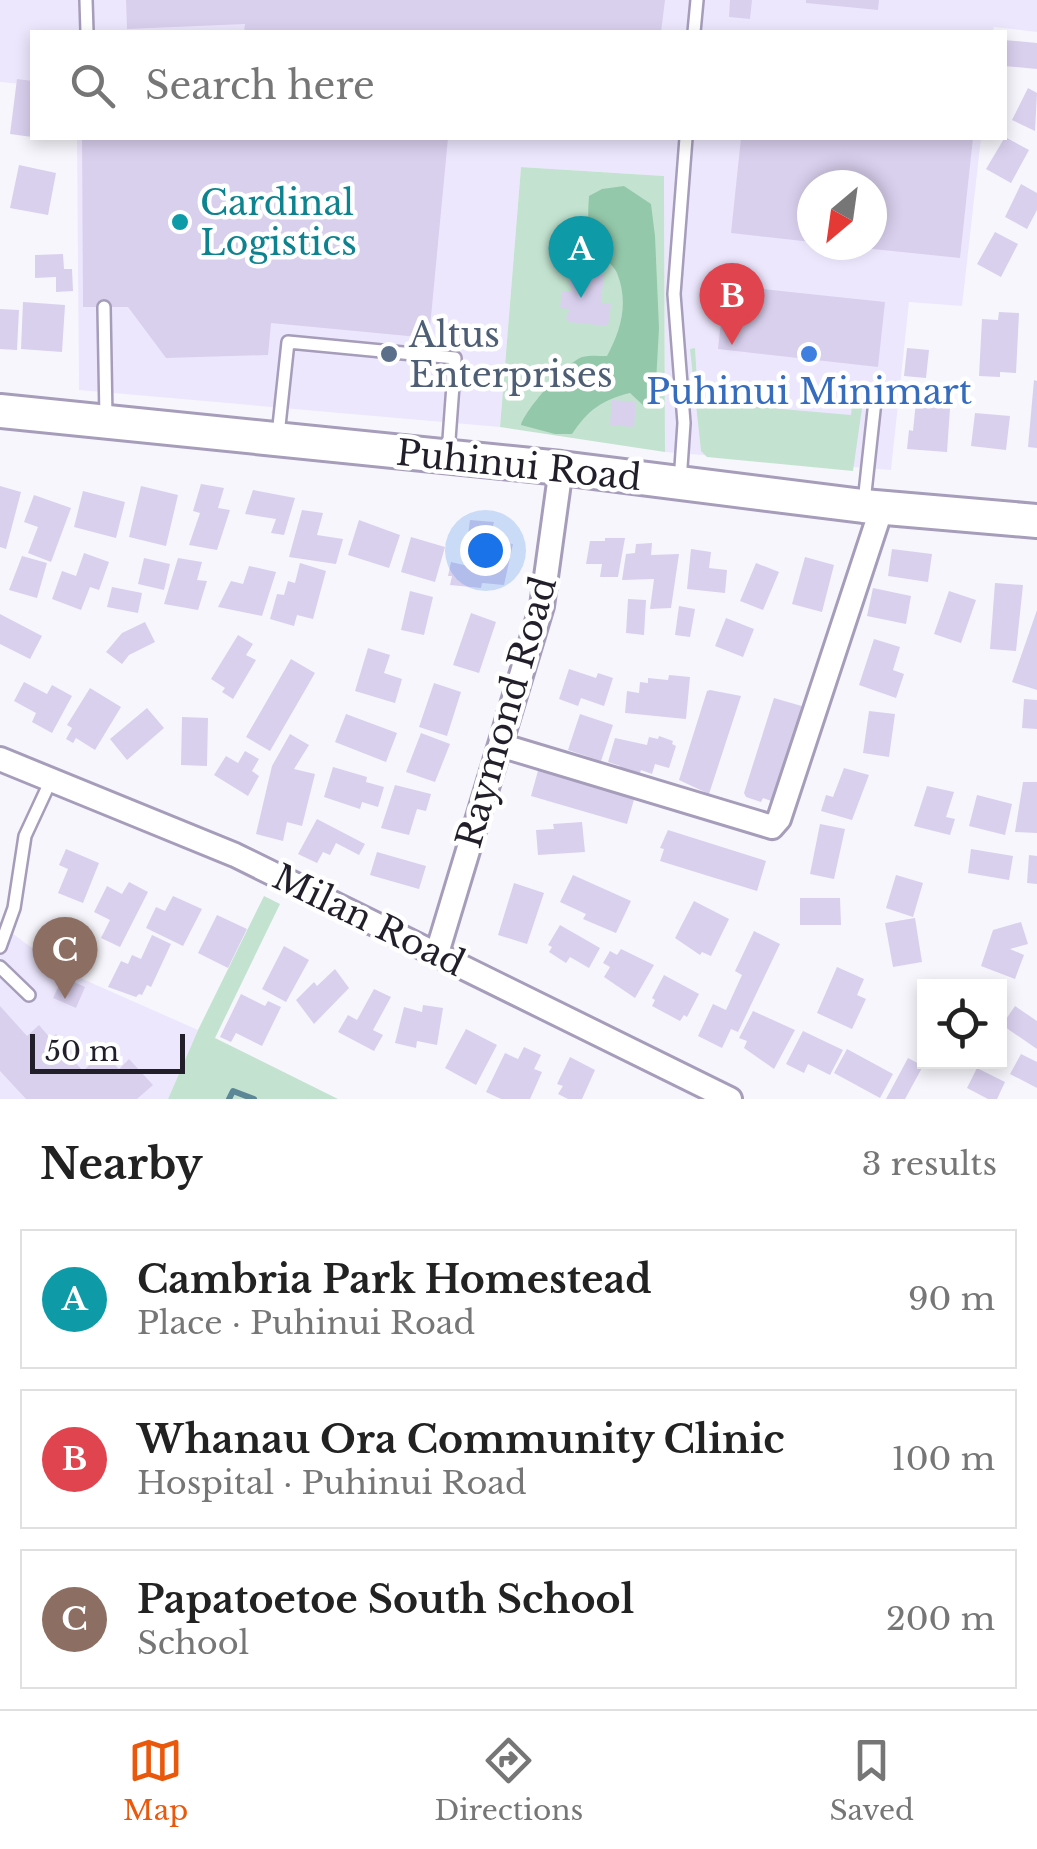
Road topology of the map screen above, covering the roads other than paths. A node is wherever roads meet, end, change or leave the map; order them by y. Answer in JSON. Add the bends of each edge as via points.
{"nodes":[{"id":1,"x":86,"y":0,"type":"edge"},
{"id":2,"x":697,"y":0,"type":"edge"},
{"id":3,"x":87,"y":30,"type":"edge"},
{"id":4,"x":694,"y":30,"type":"edge"},
{"id":5,"x":686,"y":140,"type":"edge"},
{"id":6,"x":104,"y":306,"type":"dead end"},
{"id":7,"x":876,"y":392,"type":"dead end"},
{"id":8,"x":0,"y":411,"type":"edge"},
{"id":9,"x":106,"y":422,"type":"junction"},
{"id":10,"x":278,"y":439,"type":"junction"},
{"id":11,"x":447,"y":457,"type":"junction"},
{"id":12,"x":562,"y":468,"type":"junction"},
{"id":13,"x":680,"y":483,"type":"junction"},
{"id":14,"x":873,"y":507,"type":"junction"},
{"id":15,"x":1037,"y":521,"type":"edge"},
{"id":16,"x":500,"y":745,"type":"junction"},
{"id":17,"x":0,"y":759,"type":"edge"},
{"id":18,"x":51,"y":780,"type":"junction"},
{"id":19,"x":0,"y":947,"type":"edge"},
{"id":20,"x":437,"y":953,"type":"junction"},
{"id":21,"x":0,"y":967,"type":"edge"},
{"id":22,"x":29,"y":995,"type":"dead end"},
{"id":23,"x":730,"y":1099,"type":"edge"}],
"edges":[{"from":1,"to":3,"type":"lane"},
{"from":2,"to":4,"type":"lane"},
{"from":5,"to":13,"type":"lane","via":[[674,294],[684,423]]},
{"from":6,"to":9,"type":"lane"},
{"from":7,"to":14,"type":"lane"},
{"from":8,"to":9,"type":"main road","name":"Puhinui Road"},
{"from":9,"to":10,"type":"main road","name":"Puhinui Road"},
{"from":10,"to":11,"type":"main road","name":"Puhinui Road"},
{"from":10,"to":11,"type":"lane","via":[[288,342],[456,358]]},
{"from":11,"to":12,"type":"main road","name":"Puhinui Road"},
{"from":12,"to":13,"type":"main road","name":"Puhinui Road"},
{"from":12,"to":16,"type":"street","name":"Raymond Road","via":[[542,606]]},
{"from":13,"to":14,"type":"main road","name":"Puhinui Road"},
{"from":14,"to":15,"type":"main road","name":"Puhinui Road"},
{"from":14,"to":16,"type":"street","via":[[780,820],[772,827]]},
{"from":16,"to":20,"type":"street","name":"Raymond Road"},
{"from":17,"to":18,"type":"street","name":"Milan Road"},
{"from":18,"to":19,"type":"lane","via":[[25,836],[14,908]]},
{"from":18,"to":20,"type":"street","name":"Milan Road","via":[[235,855]]},
{"from":20,"to":23,"type":"street","name":"Milan Road"},
{"from":21,"to":22,"type":"lane"}]}
